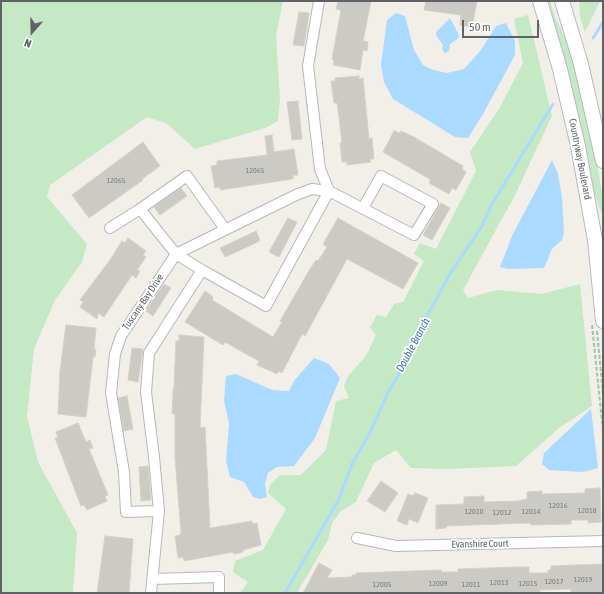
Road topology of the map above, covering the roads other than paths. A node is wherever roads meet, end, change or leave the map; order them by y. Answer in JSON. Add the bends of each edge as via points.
{"nodes":[{"id":1,"x":319,"y":1,"type":"edge"},
{"id":2,"x":540,"y":1,"type":"edge"},
{"id":3,"x":553,"y":1,"type":"edge"},
{"id":4,"x":562,"y":1,"type":"edge"},
{"id":5,"x":573,"y":35,"type":"junction"},
{"id":6,"x":603,"y":161,"type":"edge"},
{"id":7,"x":586,"y":188,"type":"junction"},
{"id":8,"x":329,"y":191,"type":"junction"},
{"id":9,"x":363,"y":208,"type":"junction"},
{"id":10,"x":140,"y":209,"type":"junction"},
{"id":11,"x":110,"y":228,"type":"dead end"},
{"id":12,"x":225,"y":230,"type":"junction"},
{"id":13,"x":603,"y":240,"type":"edge"},
{"id":14,"x":176,"y":254,"type":"junction"},
{"id":15,"x":202,"y":270,"type":"junction"},
{"id":16,"x":597,"y":320,"type":"edge"},
{"id":17,"x":159,"y":511,"type":"junction"},
{"id":18,"x":357,"y":538,"type":"dead end"},
{"id":19,"x":603,"y":541,"type":"edge"},
{"id":20,"x":152,"y":579,"type":"junction"},
{"id":21,"x":151,"y":593,"type":"edge"},
{"id":22,"x":219,"y":593,"type":"edge"}],
"edges":[{"from":1,"to":8,"type":"street","via":[[308,66],[320,169]]},
{"from":2,"to":7,"type":"street","name":"Countryway Boulevard","via":[[560,69]]},
{"from":3,"to":5,"type":"street"},
{"from":4,"to":5,"type":"street"},
{"from":5,"to":6,"type":"street"},
{"from":7,"to":13,"type":"street","via":[[599,221]]},
{"from":7,"to":16,"type":"street","name":"Countryway Boulevard","via":[[595,240]]},
{"from":8,"to":9,"type":"street"},
{"from":8,"to":12,"type":"street","via":[[312,189],[298,194]]},
{"from":8,"to":15,"type":"street","via":[[266,306]]},
{"from":9,"to":9,"type":"street","via":[[382,176],[433,204],[414,235]]},
{"from":10,"to":11,"type":"street"},
{"from":10,"to":12,"type":"street","via":[[188,176]]},
{"from":10,"to":14,"type":"street"},
{"from":12,"to":14,"type":"street"},
{"from":14,"to":15,"type":"street"},
{"from":14,"to":17,"type":"street","name":"Tuscany Bay Drive","via":[[121,336],[115,354],[110,393],[124,472],[126,512]]},
{"from":15,"to":17,"type":"street","via":[[149,353],[146,392]]},
{"from":17,"to":20,"type":"street"},
{"from":18,"to":19,"type":"street","name":"Evanshire Court","via":[[396,546]]},
{"from":20,"to":21,"type":"street"},
{"from":20,"to":22,"type":"street","via":[[219,577]]}]}
